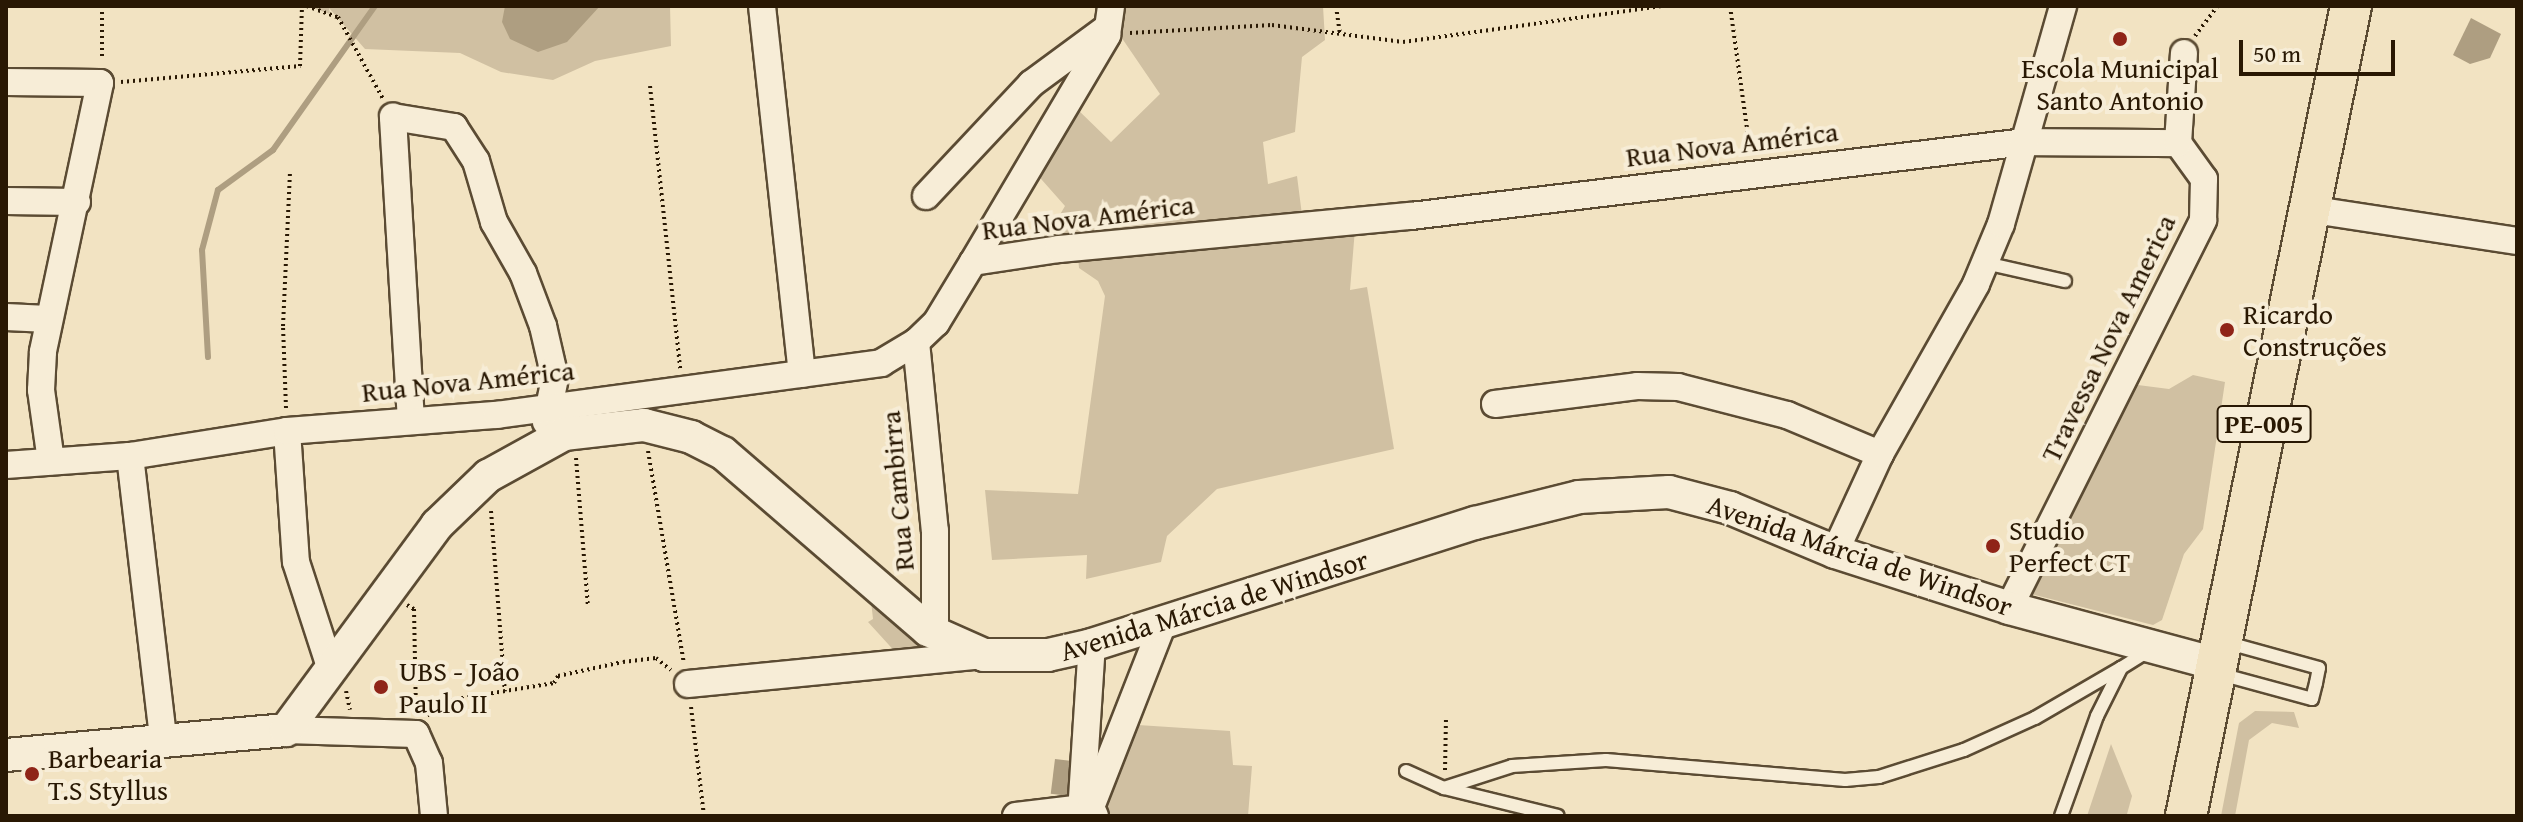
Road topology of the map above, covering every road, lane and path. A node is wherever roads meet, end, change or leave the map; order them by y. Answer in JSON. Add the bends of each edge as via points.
{"nodes":[{"id":1,"x":102,"y":6,"type":"edge"},
{"id":2,"x":305,"y":6,"type":"edge"},
{"id":3,"x":762,"y":6,"type":"edge"},
{"id":4,"x":1336,"y":6,"type":"edge"},
{"id":5,"x":1662,"y":6,"type":"edge"},
{"id":6,"x":1730,"y":6,"type":"edge"},
{"id":7,"x":2063,"y":6,"type":"edge"},
{"id":8,"x":2218,"y":6,"type":"edge"},
{"id":9,"x":2351,"y":6,"type":"edge"},
{"id":10,"x":1109,"y":22,"type":"edge"},
{"id":11,"x":1340,"y":34,"type":"junction"},
{"id":12,"x":2184,"y":53,"type":"joint"},
{"id":13,"x":6,"y":82,"type":"edge"},
{"id":14,"x":100,"y":83,"type":"junction"},
{"id":15,"x":650,"y":86,"type":"dead end"},
{"id":16,"x":393,"y":117,"type":"junction"},
{"id":17,"x":2025,"y":142,"type":"junction"},
{"id":18,"x":2178,"y":143,"type":"junction"},
{"id":19,"x":290,"y":171,"type":"dead end"},
{"id":20,"x":1754,"y":173,"type":"junction"},
{"id":21,"x":926,"y":196,"type":"dead end"},
{"id":22,"x":6,"y":201,"type":"edge"},
{"id":23,"x":77,"y":202,"type":"junction"},
{"id":24,"x":2308,"y":209,"type":"junction"},
{"id":25,"x":2517,"y":241,"type":"edge"},
{"id":26,"x":973,"y":262,"type":"junction"},
{"id":27,"x":1985,"y":263,"type":"junction"},
{"id":28,"x":2065,"y":281,"type":"dead end"},
{"id":29,"x":6,"y":317,"type":"edge"},
{"id":30,"x":48,"y":319,"type":"junction"},
{"id":31,"x":916,"y":342,"type":"junction"},
{"id":32,"x":802,"y":374,"type":"junction"},
{"id":33,"x":682,"y":386,"type":"junction"},
{"id":34,"x":1495,"y":404,"type":"dead end"},
{"id":35,"x":550,"y":407,"type":"junction"},
{"id":36,"x":411,"y":421,"type":"junction"},
{"id":37,"x":644,"y":425,"type":"junction"},
{"id":38,"x":287,"y":431,"type":"junction"},
{"id":39,"x":574,"y":431,"type":"junction"},
{"id":40,"x":535,"y":447,"type":"junction"},
{"id":41,"x":1880,"y":454,"type":"junction"},
{"id":42,"x":130,"y":456,"type":"junction"},
{"id":43,"x":51,"y":461,"type":"junction"},
{"id":44,"x":6,"y":465,"type":"edge"},
{"id":45,"x":488,"y":476,"type":"junction"},
{"id":46,"x":1835,"y":552,"type":"junction"},
{"id":47,"x":387,"y":593,"type":"junction"},
{"id":48,"x":588,"y":606,"type":"dead end"},
{"id":49,"x":2009,"y":608,"type":"junction"},
{"id":50,"x":1162,"y":626,"type":"junction"},
{"id":51,"x":935,"y":634,"type":"junction"},
{"id":52,"x":1092,"y":645,"type":"junction"},
{"id":53,"x":2152,"y":649,"type":"junction"},
{"id":54,"x":984,"y":655,"type":"junction"},
{"id":55,"x":2217,"y":659,"type":"junction"},
{"id":56,"x":2121,"y":668,"type":"junction"},
{"id":57,"x":331,"y":670,"type":"junction"},
{"id":58,"x":688,"y":684,"type":"junction"},
{"id":59,"x":505,"y":691,"type":"junction"},
{"id":60,"x":1446,"y":716,"type":"dead end"},
{"id":61,"x":286,"y":730,"type":"junction"},
{"id":62,"x":355,"y":732,"type":"junction"},
{"id":63,"x":416,"y":734,"type":"junction"},
{"id":64,"x":163,"y":739,"type":"junction"},
{"id":65,"x":6,"y":755,"type":"edge"},
{"id":66,"x":1406,"y":771,"type":"dead end"},
{"id":67,"x":1444,"y":788,"type":"junction"},
{"id":68,"x":1087,"y":812,"type":"edge"},
{"id":69,"x":434,"y":816,"type":"edge"},
{"id":70,"x":704,"y":816,"type":"edge"},
{"id":71,"x":1016,"y":816,"type":"edge"},
{"id":72,"x":1558,"y":816,"type":"edge"},
{"id":73,"x":2061,"y":816,"type":"edge"},
{"id":74,"x":2186,"y":816,"type":"edge"}],
"edges":[{"from":1,"to":14,"type":"path"},
{"from":2,"to":14,"type":"path","via":[[300,66]]},
{"from":2,"to":16,"type":"path","via":[[338,17]]},
{"from":3,"to":32,"type":"street"},
{"from":4,"to":11,"type":"path"},
{"from":5,"to":11,"type":"path","via":[[1403,42]]},
{"from":6,"to":20,"type":"path"},
{"from":7,"to":17,"type":"street"},
{"from":8,"to":12,"type":"path"},
{"from":9,"to":24,"type":"main road","number":"PE-005"},
{"from":10,"to":11,"type":"path","via":[[1272,25]]},
{"from":10,"to":21,"type":"street","via":[[1031,84]]},
{"from":10,"to":26,"type":"street"},
{"from":12,"to":18,"type":"street"},
{"from":13,"to":14,"type":"street"},
{"from":14,"to":23,"type":"street"},
{"from":15,"to":33,"type":"path"},
{"from":16,"to":35,"type":"street","via":[[454,127],[466,142],[494,222],[523,273],[543,326],[555,378]]},
{"from":16,"to":36,"type":"street"},
{"from":17,"to":18,"type":"street","name":"Rua Nova América"},
{"from":17,"to":20,"type":"street","name":"Rua Nova América"},
{"from":17,"to":27,"type":"street"},
{"from":18,"to":49,"type":"street","name":"Travessa Nova America","via":[[2204,179],[2203,220]]},
{"from":19,"to":38,"type":"path","via":[[283,326]]},
{"from":20,"to":26,"type":"street","name":"Rua Nova América"},
{"from":22,"to":23,"type":"street"},
{"from":23,"to":30,"type":"street"},
{"from":24,"to":25,"type":"street"},
{"from":24,"to":55,"type":"main road","number":"PE-005"},
{"from":26,"to":31,"type":"street","name":"Rua Nova América","via":[[936,323]]},
{"from":27,"to":28,"type":"lane"},
{"from":27,"to":41,"type":"street"},
{"from":29,"to":30,"type":"street"},
{"from":30,"to":43,"type":"street","via":[[41,390]]},
{"from":31,"to":32,"type":"street","name":"Rua Nova América","via":[[881,363]]},
{"from":31,"to":51,"type":"street","name":"Rua Cambirra","via":[[935,531]]},
{"from":32,"to":33,"type":"street","name":"Rua Nova América"},
{"from":33,"to":35,"type":"street","name":"Rua Nova América"},
{"from":34,"to":41,"type":"street","via":[[1637,386],[1678,387],[1787,415]]},
{"from":35,"to":36,"type":"street","name":"Rua Nova América"},
{"from":35,"to":40,"type":"street"},
{"from":36,"to":38,"type":"street","name":"Rua Nova América"},
{"from":37,"to":39,"type":"street","name":"Avenida Márcia de Windsor"},
{"from":37,"to":51,"type":"street","name":"Avenida Márcia de Windsor","via":[[691,437],[738,464]]},
{"from":37,"to":58,"type":"path"},
{"from":38,"to":42,"type":"street","name":"Rua Nova América"},
{"from":38,"to":57,"type":"street","via":[[296,562]]},
{"from":39,"to":40,"type":"street","name":"Avenida Márcia de Windsor"},
{"from":39,"to":48,"type":"path"},
{"from":40,"to":45,"type":"street","name":"Avenida Márcia de Windsor"},
{"from":41,"to":46,"type":"street"},
{"from":42,"to":43,"type":"street","name":"Rua Nova América"},
{"from":42,"to":64,"type":"street"},
{"from":43,"to":44,"type":"street","name":"Rua Nova América"},
{"from":45,"to":47,"type":"street","name":"Avenida Márcia de Windsor","via":[[437,525]]},
{"from":45,"to":59,"type":"path"},
{"from":46,"to":49,"type":"street","name":"Avenida Márcia de Windsor"},
{"from":46,"to":50,"type":"street","name":"Avenida Márcia de Windsor","via":[[1730,508],[1669,492],[1622,492],[1475,523]]},
{"from":47,"to":57,"type":"street","name":"Avenida Márcia de Windsor"},
{"from":47,"to":63,"type":"path","via":[[414,609]]},
{"from":49,"to":53,"type":"street","name":"Avenida Márcia de Windsor"},
{"from":50,"to":52,"type":"street","name":"Avenida Márcia de Windsor"},
{"from":50,"to":68,"type":"street"},
{"from":51,"to":54,"type":"street","name":"Avenida Márcia de Windsor"},
{"from":52,"to":54,"type":"street","name":"Avenida Márcia de Windsor","via":[[1048,655]]},
{"from":52,"to":68,"type":"street"},
{"from":53,"to":55,"type":"street","name":"Avenida Márcia de Windsor"},
{"from":53,"to":56,"type":"lane"},
{"from":54,"to":58,"type":"street"},
{"from":55,"to":55,"type":"lane","via":[[2312,699],[2319,668]]},
{"from":55,"to":74,"type":"main road","number":"PE-005"},
{"from":56,"to":67,"type":"lane","via":[[1978,744],[1879,777],[1845,780],[1606,760],[1512,766]]},
{"from":56,"to":73,"type":"lane","via":[[2097,716]]},
{"from":57,"to":61,"type":"street","name":"Avenida Márcia de Windsor"},
{"from":57,"to":62,"type":"path","via":[[346,690]]},
{"from":58,"to":59,"type":"path","via":[[656,658]]},
{"from":58,"to":70,"type":"path"},
{"from":59,"to":63,"type":"path","via":[[438,702]]},
{"from":60,"to":67,"type":"path"},
{"from":61,"to":62,"type":"street"},
{"from":61,"to":64,"type":"street"},
{"from":62,"to":63,"type":"street"},
{"from":63,"to":69,"type":"street","via":[[429,763]]},
{"from":64,"to":65,"type":"street"},
{"from":66,"to":67,"type":"lane"},
{"from":67,"to":72,"type":"lane"},
{"from":68,"to":71,"type":"street"}]}
